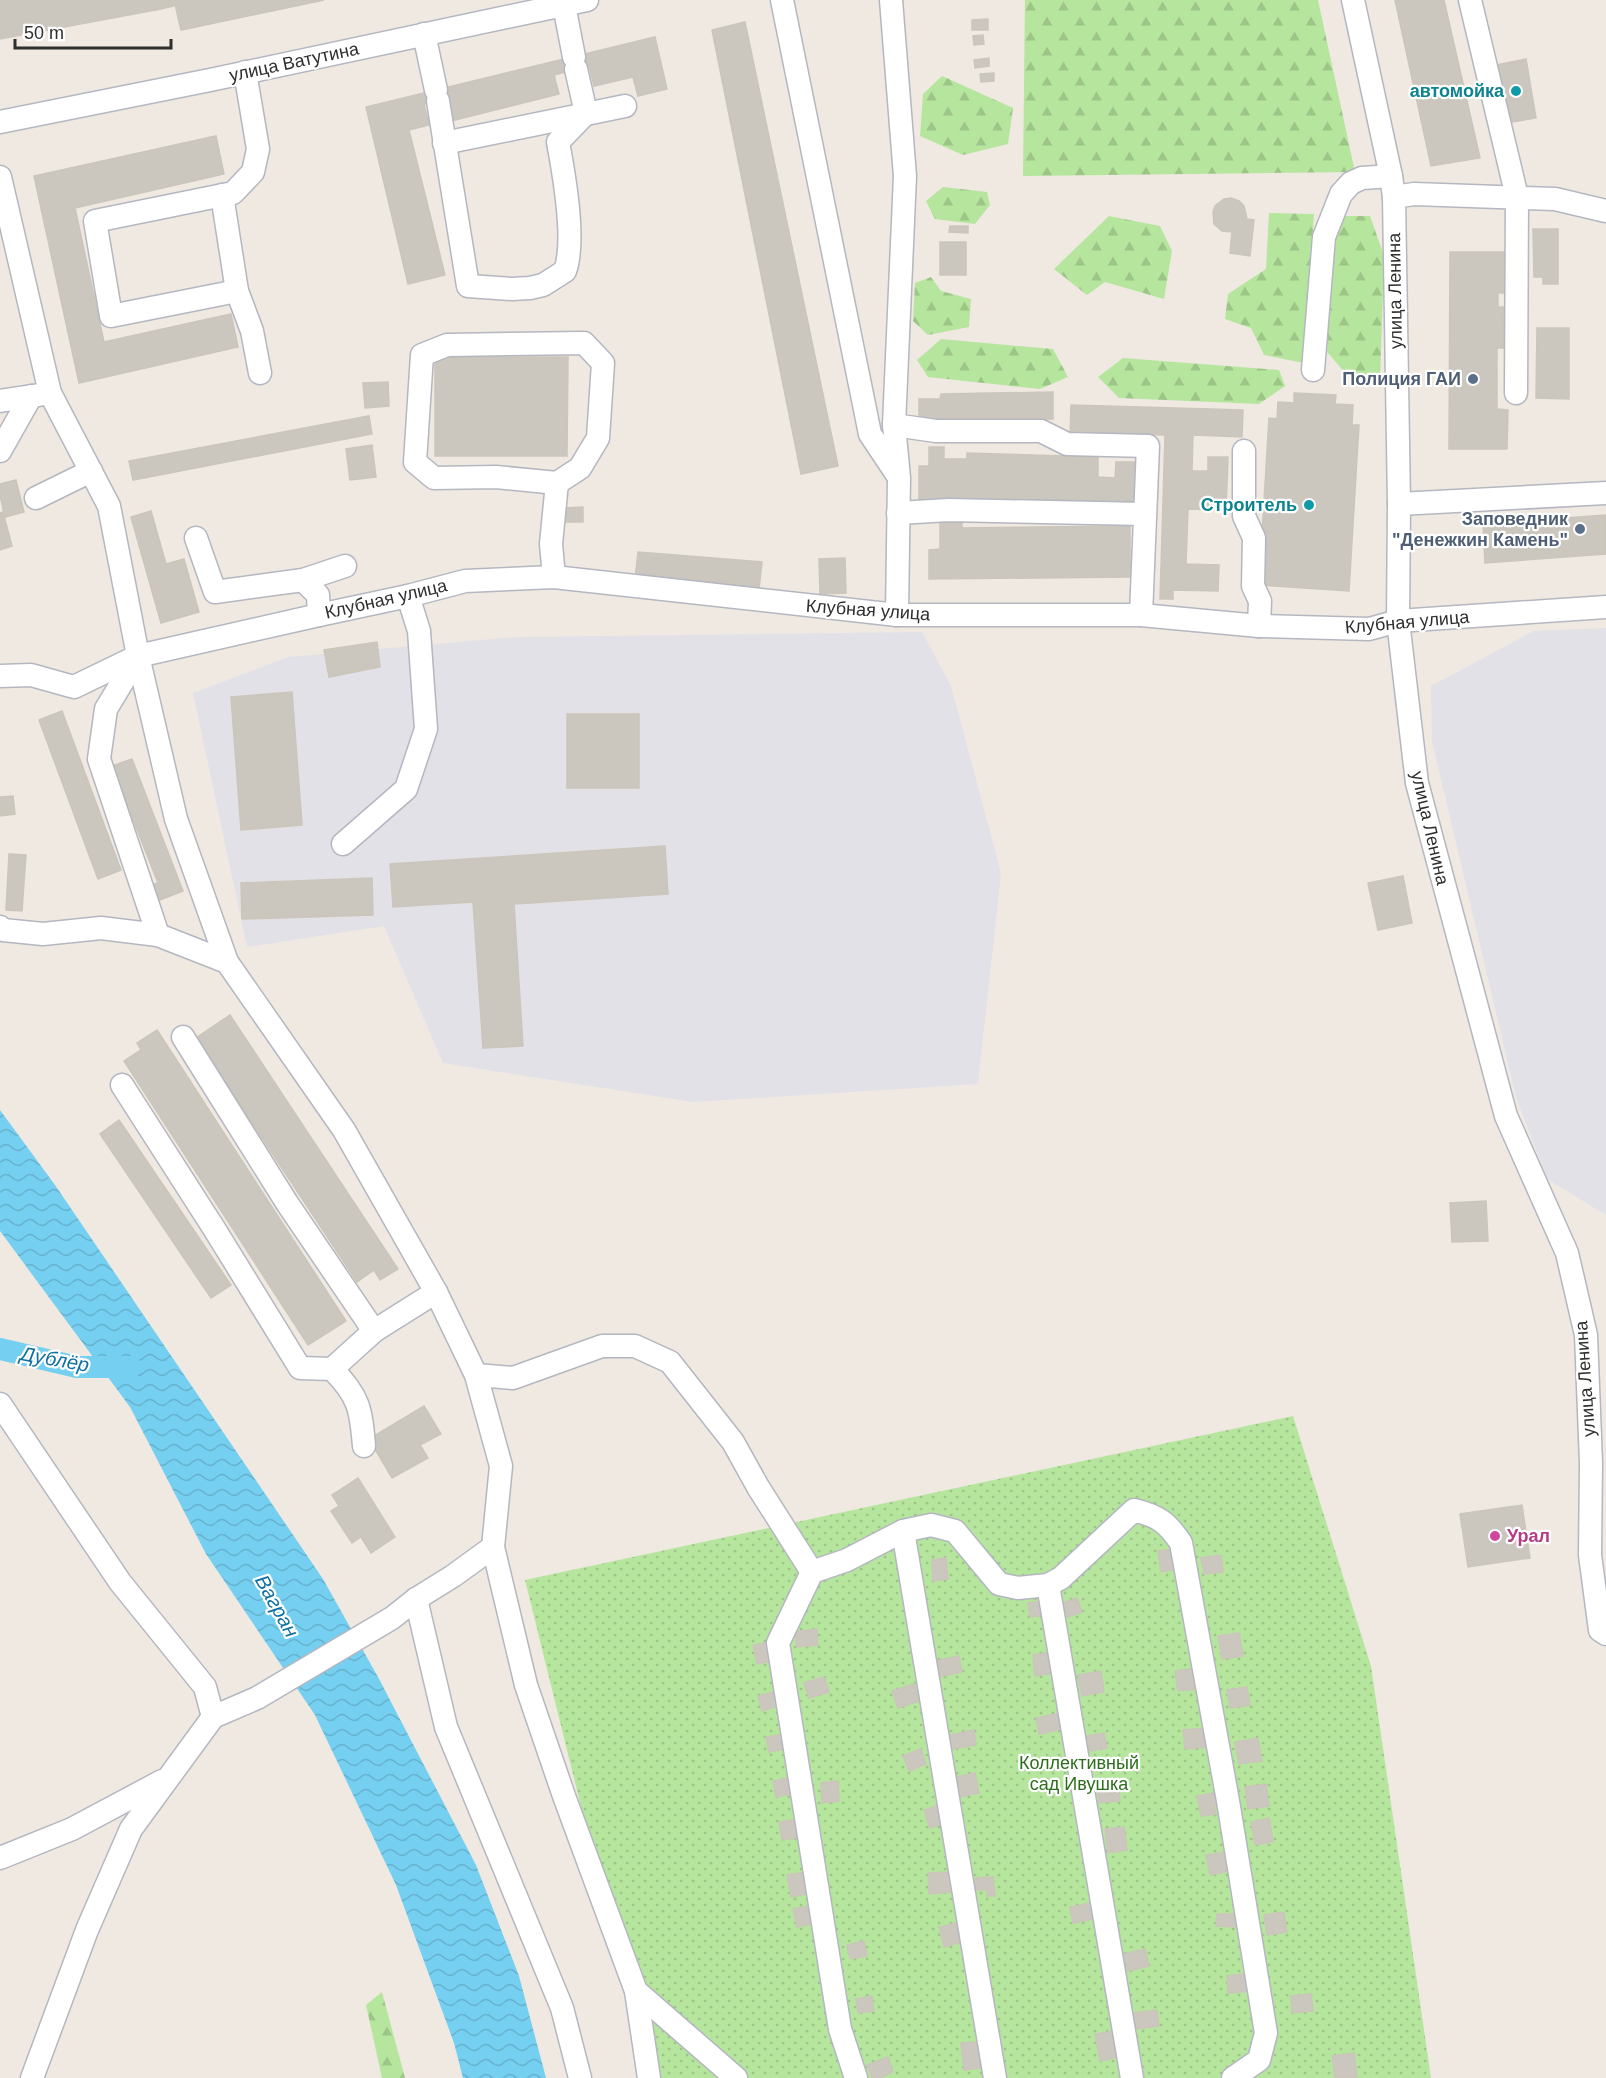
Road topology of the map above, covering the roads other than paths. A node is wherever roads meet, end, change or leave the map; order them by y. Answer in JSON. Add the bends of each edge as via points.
{"nodes":[{"id":1,"x":587,"y":0,"type":"edge"},
{"id":2,"x":782,"y":0,"type":"edge"},
{"id":3,"x":891,"y":0,"type":"edge"},
{"id":4,"x":1353,"y":0,"type":"edge"},
{"id":5,"x":1470,"y":0,"type":"edge"},
{"id":6,"x":564,"y":2,"type":"edge"},
{"id":7,"x":424,"y":34,"type":"junction"},
{"id":8,"x":244,"y":72,"type":"junction"},
{"id":9,"x":625,"y":106,"type":"dead end"},
{"id":10,"x":586,"y":113,"type":"junction"},
{"id":11,"x":0,"y":123,"type":"edge"},
{"id":12,"x":444,"y":143,"type":"junction"},
{"id":13,"x":0,"y":177,"type":"edge"},
{"id":14,"x":1393,"y":186,"type":"junction"},
{"id":15,"x":222,"y":195,"type":"junction"},
{"id":16,"x":1517,"y":197,"type":"junction"},
{"id":17,"x":1606,"y":211,"type":"edge"},
{"id":18,"x":237,"y":291,"type":"junction"},
{"id":19,"x":1313,"y":370,"type":"dead end"},
{"id":20,"x":260,"y":373,"type":"dead end"},
{"id":21,"x":1516,"y":393,"type":"dead end"},
{"id":22,"x":40,"y":395,"type":"junction"},
{"id":23,"x":0,"y":401,"type":"edge"},
{"id":24,"x":894,"y":425,"type":"junction"},
{"id":25,"x":0,"y":451,"type":"edge"},
{"id":26,"x":1244,"y":451,"type":"dead end"},
{"id":27,"x":91,"y":471,"type":"junction"},
{"id":28,"x":899,"y":478,"type":"junction"},
{"id":29,"x":557,"y":483,"type":"junction"},
{"id":30,"x":1606,"y":493,"type":"edge"},
{"id":31,"x":36,"y":498,"type":"dead end"},
{"id":32,"x":1399,"y":504,"type":"junction"},
{"id":33,"x":898,"y":513,"type":"junction"},
{"id":34,"x":1144,"y":514,"type":"junction"},
{"id":35,"x":196,"y":538,"type":"dead end"},
{"id":36,"x":345,"y":566,"type":"dead end"},
{"id":37,"x":554,"y":578,"type":"junction"},
{"id":38,"x":303,"y":580,"type":"junction"},
{"id":39,"x":408,"y":597,"type":"junction"},
{"id":40,"x":1606,"y":607,"type":"edge"},
{"id":41,"x":319,"y":615,"type":"junction"},
{"id":42,"x":897,"y":615,"type":"junction"},
{"id":43,"x":1141,"y":615,"type":"junction"},
{"id":44,"x":1398,"y":621,"type":"junction"},
{"id":45,"x":1259,"y":626,"type":"junction"},
{"id":46,"x":138,"y":656,"type":"junction"},
{"id":47,"x":0,"y":676,"type":"edge"},
{"id":48,"x":343,"y":844,"type":"dead end"},
{"id":49,"x":0,"y":927,"type":"edge"},
{"id":50,"x":158,"y":935,"type":"junction"},
{"id":51,"x":227,"y":962,"type":"junction"},
{"id":52,"x":183,"y":1036,"type":"dead end"},
{"id":53,"x":122,"y":1085,"type":"dead end"},
{"id":54,"x":436,"y":1292,"type":"junction"},
{"id":55,"x":374,"y":1331,"type":"junction"},
{"id":56,"x":332,"y":1369,"type":"junction"},
{"id":57,"x":476,"y":1375,"type":"junction"},
{"id":58,"x":0,"y":1404,"type":"edge"},
{"id":59,"x":364,"y":1446,"type":"dead end"},
{"id":60,"x":903,"y":1532,"type":"junction"},
{"id":61,"x":494,"y":1547,"type":"junction"},
{"id":62,"x":812,"y":1572,"type":"junction"},
{"id":63,"x":1048,"y":1585,"type":"junction"},
{"id":64,"x":416,"y":1599,"type":"junction"},
{"id":65,"x":1606,"y":1634,"type":"edge"},
{"id":66,"x":213,"y":1717,"type":"junction"},
{"id":67,"x":168,"y":1777,"type":"junction"},
{"id":68,"x":0,"y":1858,"type":"edge"},
{"id":69,"x":636,"y":1991,"type":"junction"},
{"id":70,"x":32,"y":2078,"type":"edge"},
{"id":71,"x":580,"y":2078,"type":"edge"},
{"id":72,"x":649,"y":2078,"type":"edge"},
{"id":73,"x":736,"y":2078,"type":"edge"},
{"id":74,"x":856,"y":2078,"type":"edge"},
{"id":75,"x":994,"y":2078,"type":"edge"},
{"id":76,"x":1131,"y":2078,"type":"edge"},
{"id":77,"x":1233,"y":2078,"type":"edge"}],
"edges":[{"from":1,"to":6,"type":"street","name":"улица Ватутина"},
{"from":2,"to":28,"type":"street","via":[[870,434]]},
{"from":3,"to":24,"type":"street","via":[[905,176]]},
{"from":4,"to":14,"type":"street","name":"улица Ленина"},
{"from":5,"to":16,"type":"street"},
{"from":6,"to":7,"type":"street","name":"улица Ватутина"},
{"from":6,"to":10,"type":"street"},
{"from":7,"to":8,"type":"street","name":"улица Ватутина"},
{"from":7,"to":12,"type":"street"},
{"from":8,"to":11,"type":"street","name":"улица Ватутина"},
{"from":8,"to":15,"type":"street","via":[[258,149],[253,172],[233,193]]},
{"from":9,"to":10,"type":"street"},
{"from":10,"to":12,"type":"street"},
{"from":10,"to":12,"type":"street","via":[[558,142],[570,253],[565,271],[543,285],[512,289],[468,286]]},
{"from":13,"to":22,"type":"street"},
{"from":14,"to":16,"type":"street","via":[[1414,194]]},
{"from":14,"to":19,"type":"street","via":[[1362,178],[1341,194],[1324,237]]},
{"from":14,"to":32,"type":"street","name":"улица Ленина"},
{"from":15,"to":18,"type":"street"},
{"from":15,"to":18,"type":"street","via":[[95,221],[111,315]]},
{"from":16,"to":17,"type":"street","via":[[1555,199]]},
{"from":16,"to":21,"type":"street"},
{"from":18,"to":20,"type":"street","via":[[252,331]]},
{"from":22,"to":23,"type":"street"},
{"from":22,"to":25,"type":"street"},
{"from":22,"to":27,"type":"street"},
{"from":24,"to":28,"type":"street"},
{"from":24,"to":34,"type":"street","via":[[936,431],[1041,431],[1067,444],[1148,446]]},
{"from":26,"to":45,"type":"street","via":[[1244,516],[1254,538],[1253,586],[1260,601]]},
{"from":27,"to":31,"type":"street"},
{"from":27,"to":46,"type":"street","via":[[109,506]]},
{"from":28,"to":33,"type":"street"},
{"from":29,"to":29,"type":"street","via":[[496,477],[434,478],[415,462],[422,355],[447,345],[584,343],[603,363],[598,438],[580,468]]},
{"from":29,"to":37,"type":"street","via":[[551,544]]},
{"from":30,"to":32,"type":"street"},
{"from":32,"to":44,"type":"street","name":"улица Ленина"},
{"from":33,"to":34,"type":"street","via":[[949,510]]},
{"from":33,"to":42,"type":"street"},
{"from":34,"to":43,"type":"street"},
{"from":35,"to":38,"type":"street","via":[[215,592]]},
{"from":36,"to":38,"type":"street"},
{"from":37,"to":39,"type":"street","name":"Клубная улица","via":[[465,581]]},
{"from":37,"to":42,"type":"street","name":"Клубная улица"},
{"from":38,"to":41,"type":"street","via":[[318,595]]},
{"from":39,"to":41,"type":"street","name":"Клубная улица"},
{"from":39,"to":48,"type":"street","via":[[419,631],[426,729],[406,789]]},
{"from":40,"to":44,"type":"street","name":"Клубная улица"},
{"from":41,"to":46,"type":"street","name":"Клубная улица"},
{"from":42,"to":43,"type":"street","name":"Клубная улица"},
{"from":43,"to":45,"type":"street","name":"Клубная улица"},
{"from":44,"to":45,"type":"street","name":"Клубная улица","via":[[1369,629]]},
{"from":44,"to":65,"type":"street","name":"улица Ленина","via":[[1417,783],[1440,875],[1506,1116],[1567,1253],[1586,1335],[1590,1555],[1600,1630]]},
{"from":46,"to":47,"type":"street","name":"Клубная улица","via":[[74,687],[31,675]]},
{"from":46,"to":50,"type":"street","via":[[106,709],[99,759]]},
{"from":46,"to":51,"type":"street","via":[[176,819]]},
{"from":49,"to":50,"type":"street","via":[[43,934],[101,928]]},
{"from":50,"to":51,"type":"street"},
{"from":51,"to":54,"type":"street","via":[[344,1130]]},
{"from":52,"to":55,"type":"street","via":[[287,1203]]},
{"from":53,"to":56,"type":"street","via":[[300,1368]]},
{"from":54,"to":55,"type":"street"},
{"from":54,"to":57,"type":"street"},
{"from":55,"to":56,"type":"street"},
{"from":56,"to":59,"type":"street","via":[[346,1383],[361,1411]]},
{"from":57,"to":61,"type":"street","via":[[501,1466]]},
{"from":57,"to":62,"type":"street","via":[[513,1378],[602,1346],[635,1346],[670,1362],[733,1442]]},
{"from":58,"to":66,"type":"street","via":[[120,1582],[205,1687]]},
{"from":60,"to":62,"type":"street","via":[[847,1560]]},
{"from":60,"to":63,"type":"street","via":[[931,1525],[955,1531],[999,1584],[1018,1588]]},
{"from":60,"to":75,"type":"street"},
{"from":61,"to":64,"type":"street"},
{"from":61,"to":69,"type":"street","via":[[526,1684]]},
{"from":62,"to":74,"type":"street","via":[[778,1643],[840,2030]]},
{"from":63,"to":76,"type":"street"},
{"from":63,"to":77,"type":"street","via":[[1061,1578],[1134,1510],[1154,1515],[1171,1527],[1181,1543],[1266,2033],[1259,2060]]},
{"from":64,"to":66,"type":"street","via":[[392,1618],[257,1698]]},
{"from":64,"to":71,"type":"street","via":[[446,1726],[562,2008]]},
{"from":66,"to":67,"type":"street"},
{"from":67,"to":68,"type":"street","via":[[72,1829]]},
{"from":67,"to":70,"type":"street","via":[[131,1829],[87,1930]]},
{"from":69,"to":72,"type":"street"},
{"from":69,"to":73,"type":"street"}]}
